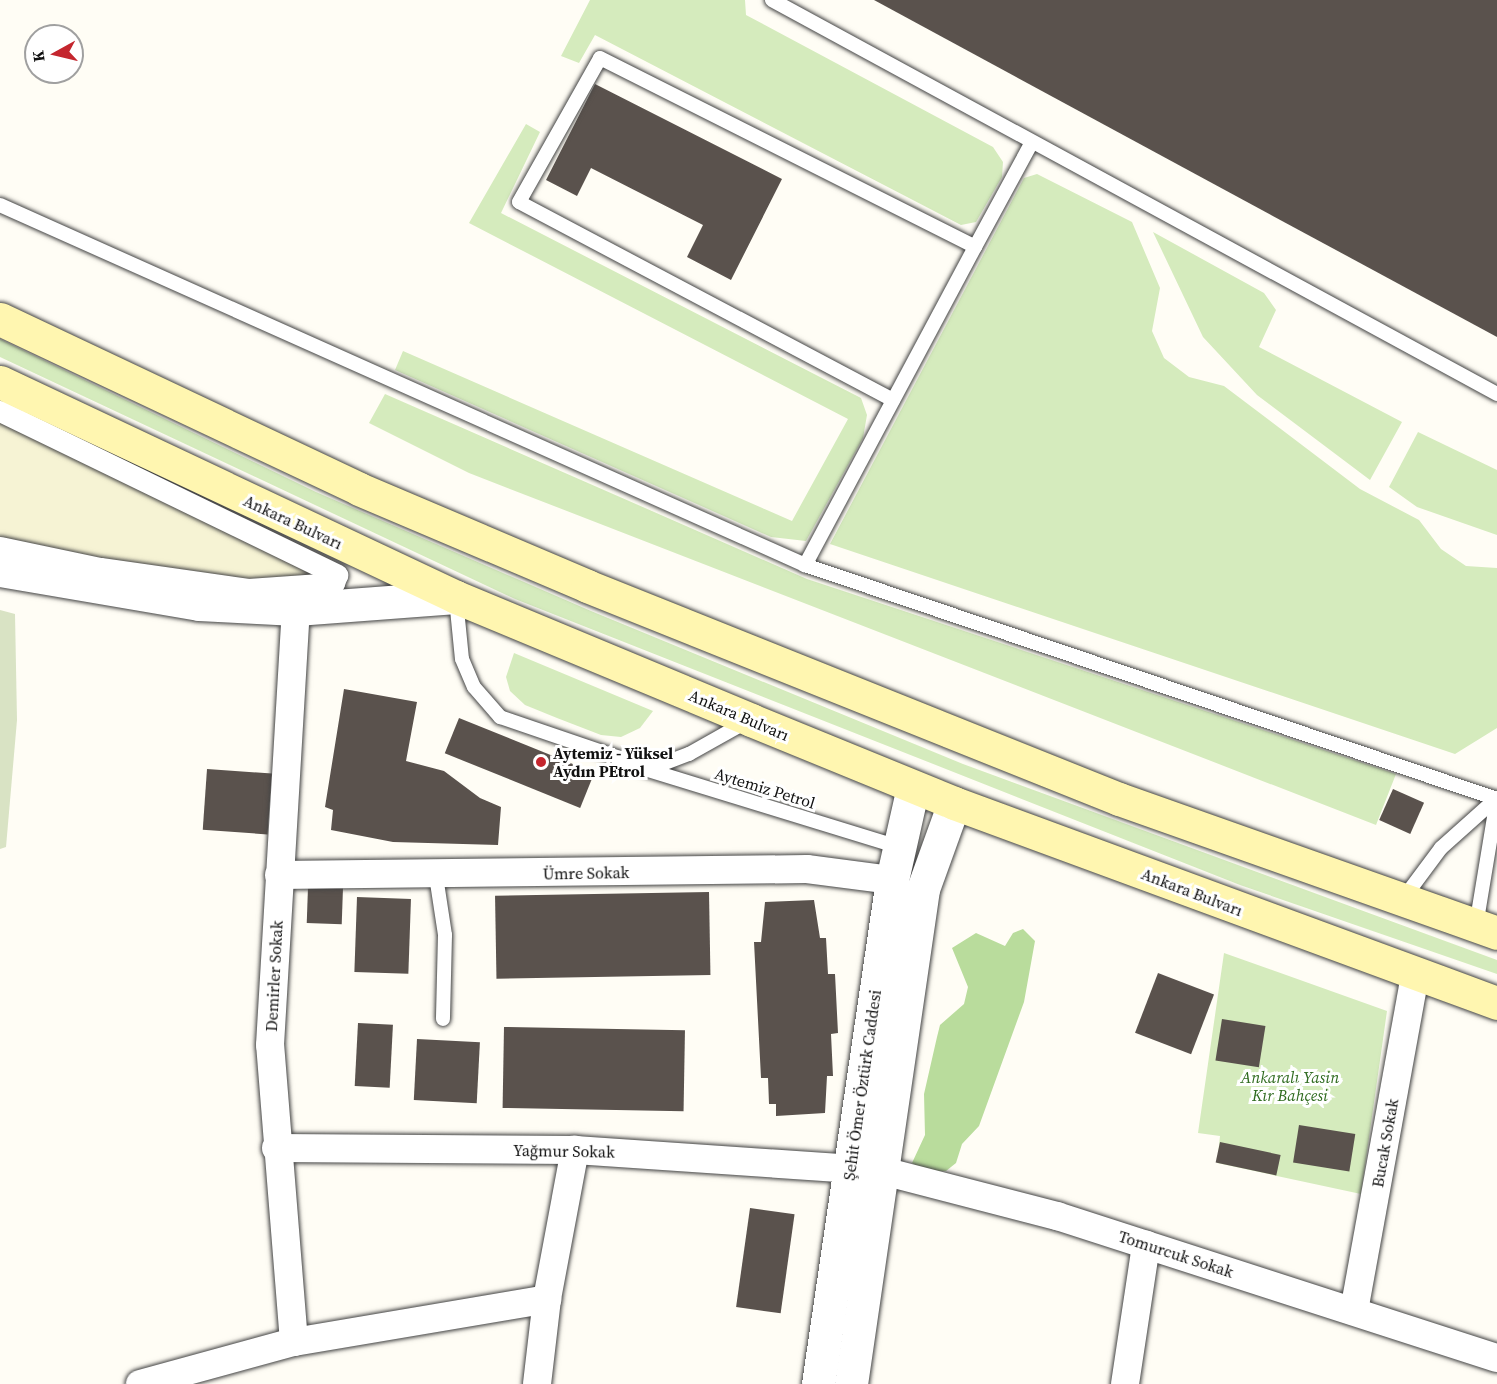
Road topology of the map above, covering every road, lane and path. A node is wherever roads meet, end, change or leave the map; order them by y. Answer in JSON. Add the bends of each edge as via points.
{"nodes":[{"id":1,"x":772,"y":0,"type":"edge"},
{"id":2,"x":1032,"y":141,"type":"junction"},
{"id":3,"x":0,"y":205,"type":"edge"},
{"id":4,"x":975,"y":247,"type":"junction"},
{"id":5,"x":0,"y":319,"type":"edge"},
{"id":6,"x":0,"y":382,"type":"edge"},
{"id":7,"x":1497,"y":394,"type":"edge"},
{"id":8,"x":893,"y":400,"type":"junction"},
{"id":9,"x":0,"y":411,"type":"edge"},
{"id":10,"x":0,"y":548,"type":"edge"},
{"id":11,"x":805,"y":565,"type":"junction"},
{"id":12,"x":0,"y":570,"type":"edge"},
{"id":13,"x":456,"y":597,"type":"junction"},
{"id":14,"x":296,"y":609,"type":"junction"},
{"id":15,"x":751,"y":720,"type":"junction"},
{"id":16,"x":622,"y":762,"type":"junction"},
{"id":17,"x":913,"y":787,"type":"junction"},
{"id":18,"x":1497,"y":799,"type":"edge"},
{"id":19,"x":954,"y":803,"type":"junction"},
{"id":20,"x":898,"y":847,"type":"junction"},
{"id":21,"x":279,"y":875,"type":"junction"},
{"id":22,"x":436,"y":876,"type":"junction"},
{"id":23,"x":892,"y":880,"type":"junction"},
{"id":24,"x":1402,"y":901,"type":"junction"},
{"id":25,"x":1486,"y":929,"type":"edge"},
{"id":26,"x":1415,"y":976,"type":"junction"},
{"id":27,"x":1497,"y":1003,"type":"edge"},
{"id":28,"x":443,"y":1019,"type":"dead end"},
{"id":29,"x":276,"y":1148,"type":"junction"},
{"id":30,"x":575,"y":1150,"type":"junction"},
{"id":31,"x":851,"y":1167,"type":"junction"},
{"id":32,"x":883,"y":1171,"type":"junction"},
{"id":33,"x":1146,"y":1245,"type":"junction"},
{"id":34,"x":547,"y":1299,"type":"junction"},
{"id":35,"x":1354,"y":1311,"type":"junction"},
{"id":36,"x":294,"y":1342,"type":"junction"},
{"id":37,"x":1497,"y":1358,"type":"edge"},
{"id":38,"x":140,"y":1384,"type":"edge"},
{"id":39,"x":537,"y":1384,"type":"edge"},
{"id":40,"x":818,"y":1384,"type":"edge"},
{"id":41,"x":851,"y":1384,"type":"edge"},
{"id":42,"x":1125,"y":1384,"type":"edge"}],
"edges":[{"from":1,"to":2,"type":"lane"},
{"from":2,"to":4,"type":"lane"},
{"from":2,"to":7,"type":"lane"},
{"from":3,"to":11,"type":"lane"},
{"from":4,"to":8,"type":"lane"},
{"from":4,"to":8,"type":"lane","via":[[600,58],[519,202]]},
{"from":5,"to":24,"type":"main road","via":[[359,489],[587,586],[1119,799]]},
{"from":6,"to":13,"type":"main road","name":"Ankara Bulvarı"},
{"from":8,"to":11,"type":"lane"},
{"from":9,"to":10,"type":"street","via":[[337,575],[334,584],[248,589],[100,568]]},
{"from":11,"to":18,"type":"lane"},
{"from":12,"to":14,"type":"street","via":[[143,598]]},
{"from":13,"to":14,"type":"street"},
{"from":13,"to":15,"type":"main road","name":"Ankara Bulvarı"},
{"from":13,"to":16,"type":"lane","name":"Aytemiz Petrol","via":[[462,660],[488,706],[500,717]]},
{"from":14,"to":21,"type":"street","name":"Demirler Sokak"},
{"from":15,"to":16,"type":"lane","name":"Aytemiz Petrol","via":[[665,763]]},
{"from":15,"to":17,"type":"main road","name":"Ankara Bulvarı"},
{"from":16,"to":20,"type":"lane","name":"Aytemiz Petrol"},
{"from":17,"to":19,"type":"main road","name":"Ankara Bulvarı"},
{"from":17,"to":20,"type":"street","name":"Şehit Ömer Öztürk Caddesi"},
{"from":18,"to":24,"type":"lane","via":[[1441,849]]},
{"from":18,"to":25,"type":"lane"},
{"from":19,"to":26,"type":"main road","name":"Ankara Bulvarı"},
{"from":19,"to":32,"type":"street","name":"Şehit Ömer Öztürk Caddesi","via":[[923,889]]},
{"from":20,"to":23,"type":"street","name":"Şehit Ömer Öztürk Caddesi"},
{"from":21,"to":22,"type":"street","name":"Ümre Sokak"},
{"from":21,"to":29,"type":"street","name":"Demirler Sokak","via":[[270,1045]]},
{"from":22,"to":23,"type":"street","name":"Ümre Sokak","via":[[807,869]]},
{"from":22,"to":28,"type":"lane","via":[[445,935]]},
{"from":23,"to":31,"type":"street","name":"Şehit Ömer Öztürk Caddesi"},
{"from":24,"to":25,"type":"main road"},
{"from":26,"to":27,"type":"main road","name":"Ankara Bulvarı"},
{"from":26,"to":35,"type":"street","name":"Bucak Sokak"},
{"from":29,"to":30,"type":"street","name":"Yağmur Sokak"},
{"from":29,"to":36,"type":"street","name":"Demirler Sokak"},
{"from":30,"to":31,"type":"street","name":"Yağmur Sokak"},
{"from":30,"to":34,"type":"street"},
{"from":31,"to":32,"type":"street","name":"Tomurcuk Sokak"},
{"from":31,"to":40,"type":"street","name":"Şehit Ömer Öztürk Caddesi"},
{"from":32,"to":33,"type":"street","name":"Tomurcuk Sokak","via":[[1057,1216]]},
{"from":32,"to":41,"type":"street","name":"Şehit Ömer Öztürk Caddesi"},
{"from":33,"to":35,"type":"street","name":"Tomurcuk Sokak"},
{"from":33,"to":42,"type":"street"},
{"from":34,"to":36,"type":"street"},
{"from":34,"to":39,"type":"street"},
{"from":35,"to":37,"type":"street","name":"Tomurcuk Sokak"},
{"from":36,"to":38,"type":"street"}]}
